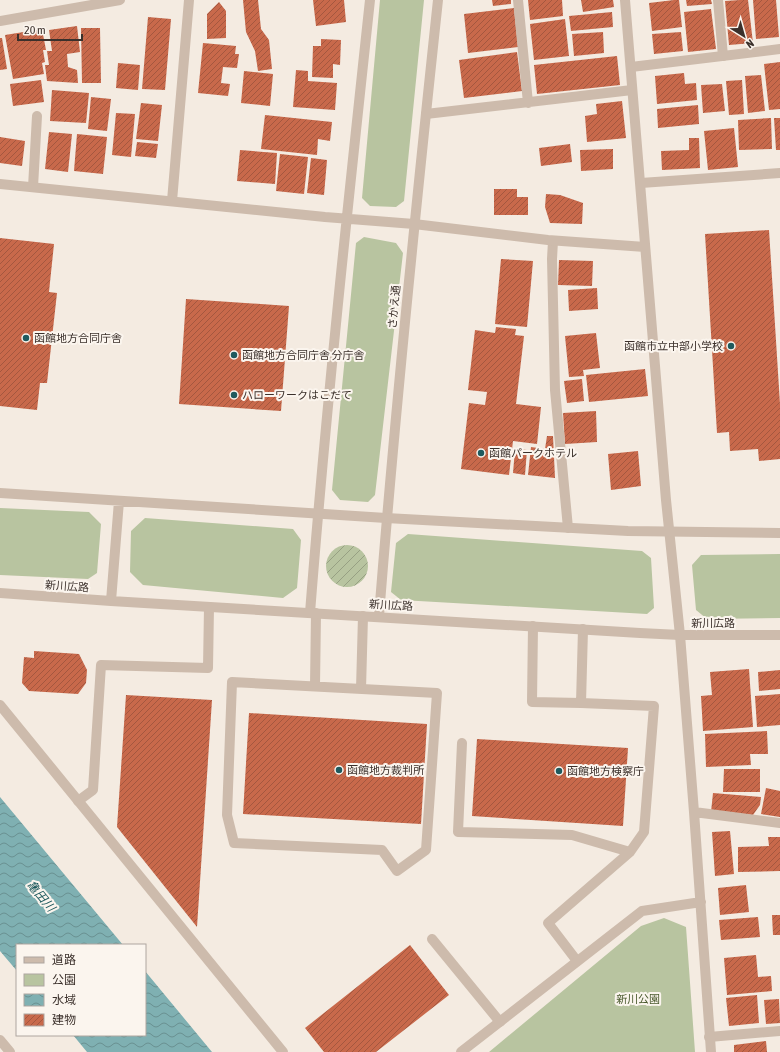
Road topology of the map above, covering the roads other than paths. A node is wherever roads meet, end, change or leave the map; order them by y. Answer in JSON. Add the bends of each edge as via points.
{"nodes":[{"id":1,"x":120,"y":0,"type":"edge"},
{"id":2,"x":189,"y":0,"type":"edge"},
{"id":3,"x":370,"y":0,"type":"edge"},
{"id":4,"x":438,"y":0,"type":"edge"},
{"id":5,"x":518,"y":0,"type":"edge"},
{"id":6,"x":625,"y":0,"type":"edge"},
{"id":7,"x":718,"y":0,"type":"edge"},
{"id":8,"x":91,"y":3,"type":"edge"},
{"id":9,"x":0,"y":21,"type":"edge"},
{"id":10,"x":780,"y":49,"type":"edge"},
{"id":11,"x":723,"y":56,"type":"junction"},
{"id":12,"x":630,"y":67,"type":"junction"},
{"id":13,"x":632,"y":90,"type":"junction"},
{"id":14,"x":528,"y":103,"type":"junction"},
{"id":15,"x":426,"y":114,"type":"junction"},
{"id":16,"x":38,"y":116,"type":"dead end"},
{"id":17,"x":780,"y":173,"type":"edge"},
{"id":18,"x":641,"y":183,"type":"junction"},
{"id":19,"x":0,"y":184,"type":"edge"},
{"id":20,"x":33,"y":187,"type":"junction"},
{"id":21,"x":172,"y":201,"type":"junction"},
{"id":22,"x":346,"y":219,"type":"junction"},
{"id":23,"x":414,"y":224,"type":"junction"},
{"id":24,"x":553,"y":241,"type":"junction"},
{"id":25,"x":645,"y":247,"type":"junction"},
{"id":26,"x":0,"y":493,"type":"edge"},
{"id":27,"x":118,"y":501,"type":"junction"},
{"id":28,"x":318,"y":514,"type":"junction"},
{"id":29,"x":386,"y":518,"type":"junction"},
{"id":30,"x":568,"y":528,"type":"junction"},
{"id":31,"x":669,"y":532,"type":"junction"},
{"id":32,"x":780,"y":533,"type":"edge"},
{"id":33,"x":0,"y":593,"type":"edge"},
{"id":34,"x":111,"y":601,"type":"junction"},
{"id":35,"x":209,"y":606,"type":"junction"},
{"id":36,"x":313,"y":613,"type":"junction"},
{"id":37,"x":363,"y":616,"type":"junction"},
{"id":38,"x":379,"y":616,"type":"junction"},
{"id":39,"x":533,"y":626,"type":"junction"},
{"id":40,"x":583,"y":629,"type":"junction"},
{"id":41,"x":680,"y":635,"type":"junction"},
{"id":42,"x":780,"y":635,"type":"edge"},
{"id":43,"x":314,"y":686,"type":"junction"},
{"id":44,"x":361,"y":689,"type":"junction"},
{"id":45,"x":581,"y":703,"type":"junction"},
{"id":46,"x":0,"y":705,"type":"edge"},
{"id":47,"x":462,"y":743,"type":"dead end"},
{"id":48,"x":78,"y":801,"type":"junction"},
{"id":49,"x":694,"y":812,"type":"junction"},
{"id":50,"x":780,"y":823,"type":"edge"},
{"id":51,"x":630,"y":852,"type":"junction"},
{"id":52,"x":700,"y":902,"type":"junction"},
{"id":53,"x":432,"y":939,"type":"dead end"},
{"id":54,"x":577,"y":961,"type":"junction"},
{"id":55,"x":500,"y":1022,"type":"junction"},
{"id":56,"x":780,"y":1030,"type":"edge"},
{"id":57,"x":709,"y":1036,"type":"junction"},
{"id":58,"x":0,"y":1040,"type":"edge"},
{"id":59,"x":10,"y":1052,"type":"edge"},
{"id":60,"x":283,"y":1052,"type":"edge"},
{"id":61,"x":461,"y":1052,"type":"edge"},
{"id":62,"x":711,"y":1052,"type":"edge"}],
"edges":[{"from":1,"to":8,"type":"street"},
{"from":2,"to":21,"type":"street"},
{"from":3,"to":22,"type":"street"},
{"from":4,"to":15,"type":"street","name":"さかえ通"},
{"from":5,"to":14,"type":"street"},
{"from":6,"to":12,"type":"street"},
{"from":7,"to":11,"type":"street"},
{"from":8,"to":9,"type":"street"},
{"from":10,"to":11,"type":"street"},
{"from":11,"to":12,"type":"street"},
{"from":12,"to":13,"type":"street"},
{"from":13,"to":14,"type":"street"},
{"from":13,"to":18,"type":"street"},
{"from":14,"to":15,"type":"street"},
{"from":15,"to":23,"type":"street","name":"さかえ通"},
{"from":16,"to":20,"type":"street"},
{"from":17,"to":18,"type":"street"},
{"from":18,"to":25,"type":"street"},
{"from":19,"to":20,"type":"street"},
{"from":20,"to":21,"type":"street"},
{"from":21,"to":22,"type":"street"},
{"from":22,"to":23,"type":"street"},
{"from":22,"to":28,"type":"street"},
{"from":23,"to":24,"type":"street"},
{"from":23,"to":29,"type":"street","name":"さかえ通"},
{"from":24,"to":25,"type":"street"},
{"from":24,"to":30,"type":"street","via":[[555,390]]},
{"from":25,"to":31,"type":"street"},
{"from":26,"to":27,"type":"street"},
{"from":27,"to":28,"type":"street"},
{"from":27,"to":34,"type":"street"},
{"from":28,"to":29,"type":"street"},
{"from":28,"to":36,"type":"street"},
{"from":29,"to":30,"type":"street"},
{"from":29,"to":38,"type":"street","name":"さかえ通"},
{"from":30,"to":31,"type":"street"},
{"from":31,"to":32,"type":"street"},
{"from":31,"to":41,"type":"street"},
{"from":33,"to":34,"type":"street","name":"新川広路"},
{"from":34,"to":35,"type":"street","name":"新川広路"},
{"from":35,"to":36,"type":"street","name":"新川広路"},
{"from":35,"to":48,"type":"street","via":[[208,668],[101,665],[93,790]]},
{"from":36,"to":37,"type":"street","name":"新川広路"},
{"from":36,"to":43,"type":"street"},
{"from":37,"to":38,"type":"street","name":"新川広路"},
{"from":37,"to":44,"type":"street"},
{"from":38,"to":39,"type":"street","name":"新川広路"},
{"from":39,"to":40,"type":"street","name":"新川広路"},
{"from":39,"to":45,"type":"street","via":[[532,702]]},
{"from":40,"to":41,"type":"street","name":"新川広路"},
{"from":40,"to":45,"type":"street"},
{"from":41,"to":42,"type":"street","name":"新川広路"},
{"from":41,"to":49,"type":"street"},
{"from":43,"to":44,"type":"street"},
{"from":43,"to":44,"type":"street","via":[[232,682],[227,815],[234,843],[382,850],[397,871],[426,850],[437,693]]},
{"from":45,"to":51,"type":"street","via":[[654,706],[644,832]]},
{"from":46,"to":48,"type":"street"},
{"from":47,"to":51,"type":"street","via":[[458,832],[572,834]]},
{"from":48,"to":60,"type":"street"},
{"from":49,"to":50,"type":"street"},
{"from":49,"to":52,"type":"street"},
{"from":51,"to":54,"type":"street","via":[[548,923]]},
{"from":52,"to":54,"type":"street","via":[[642,911]]},
{"from":52,"to":57,"type":"street"},
{"from":53,"to":55,"type":"street"},
{"from":54,"to":55,"type":"street"},
{"from":55,"to":61,"type":"street"},
{"from":56,"to":57,"type":"street"},
{"from":57,"to":62,"type":"street"},
{"from":58,"to":59,"type":"street"}]}
